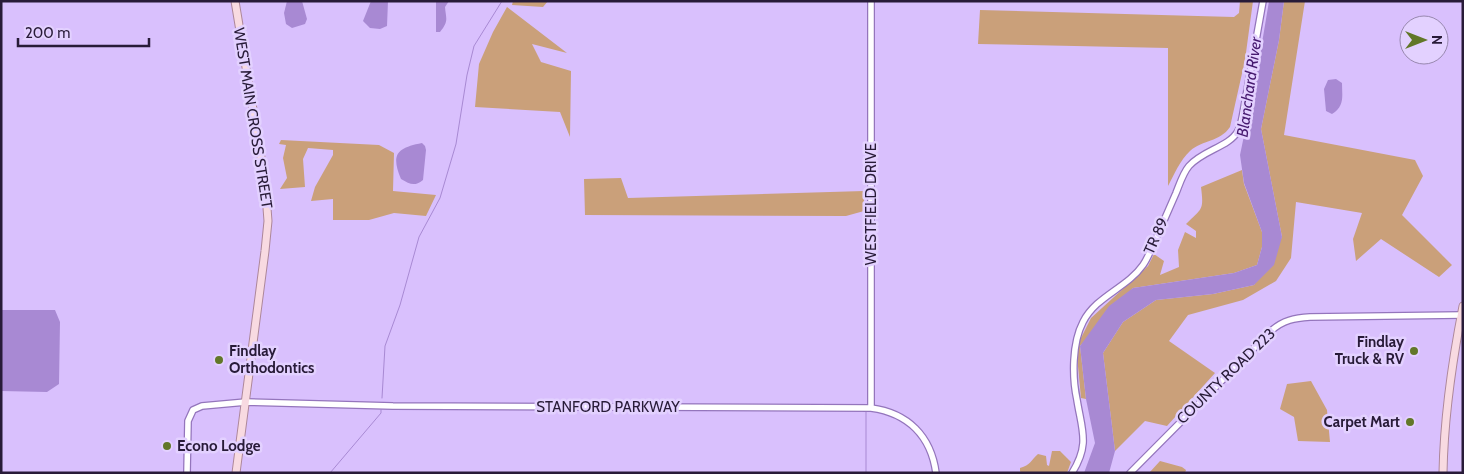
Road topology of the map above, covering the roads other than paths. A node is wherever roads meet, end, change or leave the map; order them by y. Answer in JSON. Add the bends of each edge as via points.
{"nodes":[{"id":1,"x":235,"y":1,"type":"edge"},
{"id":2,"x":871,"y":1,"type":"edge"},
{"id":3,"x":1263,"y":1,"type":"edge"},
{"id":4,"x":1463,"y":306,"type":"edge"},
{"id":5,"x":1461,"y":315,"type":"junction"},
{"id":6,"x":246,"y":402,"type":"junction"},
{"id":7,"x":871,"y":408,"type":"junction"},
{"id":8,"x":188,"y":473,"type":"edge"},
{"id":9,"x":236,"y":473,"type":"edge"},
{"id":10,"x":936,"y":473,"type":"edge"},
{"id":11,"x":1072,"y":473,"type":"edge"},
{"id":12,"x":1130,"y":473,"type":"edge"},
{"id":13,"x":1443,"y":473,"type":"edge"}],
"edges":[{"from":1,"to":6,"type":"main road","name":"WEST MAIN CROSS STREET","via":[[268,211]]},
{"from":2,"to":7,"type":"street","name":"WESTFIELD DRIVE"},
{"from":3,"to":11,"type":"street","name":"TR 89","via":[[1238,130],[1224,144],[1190,164],[1143,266],[1093,308],[1079,330],[1075,344],[1075,387],[1084,443]]},
{"from":4,"to":5,"type":"main road"},
{"from":5,"to":12,"type":"street","name":"COUNTY ROAD 223","via":[[1310,317],[1281,323]]},
{"from":5,"to":13,"type":"main road","via":[[1449,385]]},
{"from":6,"to":7,"type":"street","name":"STANFORD PARKWAY","via":[[393,406]]},
{"from":6,"to":8,"type":"street","name":"STANFORD PARKWAY","via":[[202,406],[193,410],[188,421]]},
{"from":6,"to":9,"type":"main road","name":"WEST MAIN CROSS STREET"},
{"from":7,"to":10,"type":"street","name":"STANFORD PARKWAY","via":[[896,415],[913,426],[929,447]]}]}
